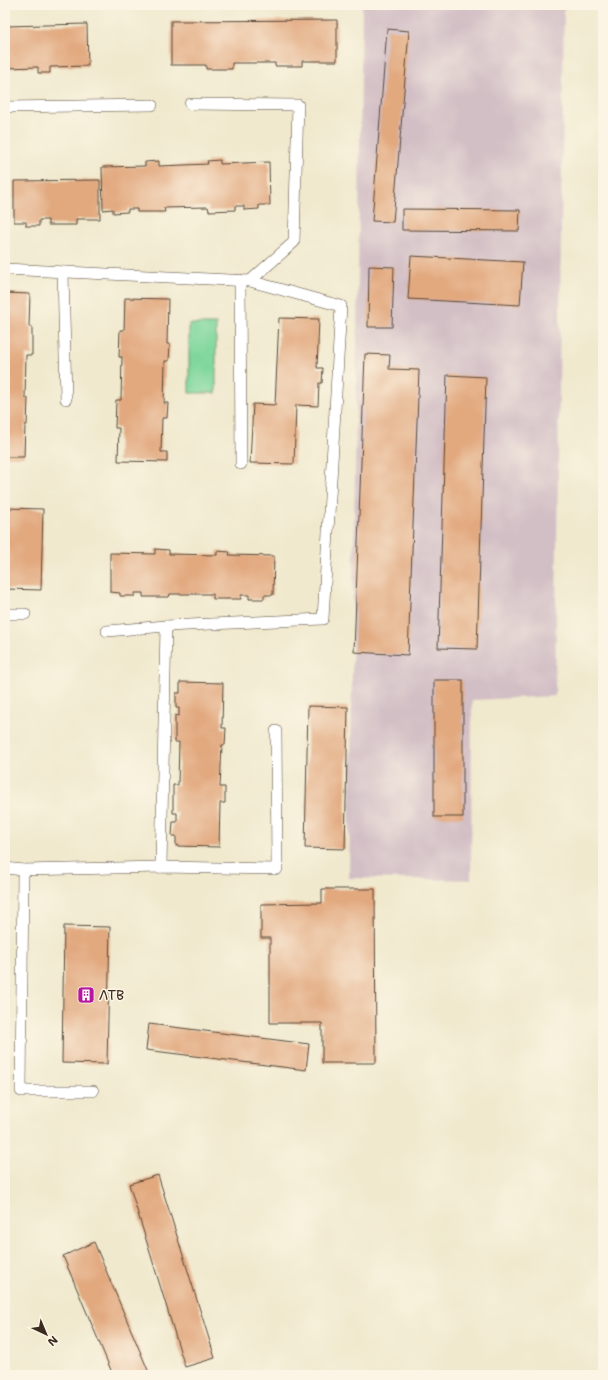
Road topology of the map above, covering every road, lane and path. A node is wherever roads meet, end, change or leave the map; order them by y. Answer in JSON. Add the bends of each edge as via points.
{"nodes":[{"id":1,"x":190,"y":104,"type":"dead end"},
{"id":2,"x":152,"y":105,"type":"dead end"},
{"id":3,"x":5,"y":107,"type":"edge"},
{"id":4,"x":5,"y":269,"type":"edge"},
{"id":5,"x":63,"y":272,"type":"junction"},
{"id":6,"x":245,"y":280,"type":"junction"},
{"id":7,"x":66,"y":399,"type":"dead end"},
{"id":8,"x":241,"y":464,"type":"dead end"},
{"id":9,"x":5,"y":614,"type":"edge"},
{"id":10,"x":25,"y":614,"type":"dead end"},
{"id":11,"x":166,"y":626,"type":"junction"},
{"id":12,"x":107,"y":631,"type":"dead end"},
{"id":13,"x":276,"y":731,"type":"dead end"},
{"id":14,"x":161,"y":867,"type":"junction"},
{"id":15,"x":5,"y":868,"type":"edge"},
{"id":16,"x":23,"y":870,"type":"junction"},
{"id":17,"x":93,"y":1091,"type":"dead end"}],
"edges":[{"from":1,"to":6,"type":"lane","via":[[298,105],[294,242]]},
{"from":2,"to":3,"type":"lane"},
{"from":4,"to":5,"type":"lane"},
{"from":5,"to":6,"type":"lane"},
{"from":5,"to":7,"type":"lane"},
{"from":6,"to":8,"type":"lane"},
{"from":6,"to":11,"type":"lane","via":[[341,306],[323,619]]},
{"from":9,"to":10,"type":"lane"},
{"from":11,"to":12,"type":"lane"},
{"from":11,"to":14,"type":"lane"},
{"from":13,"to":14,"type":"lane","via":[[276,869]]},
{"from":14,"to":16,"type":"lane"},
{"from":15,"to":16,"type":"lane"},
{"from":16,"to":17,"type":"lane","via":[[21,1091]]}]}
